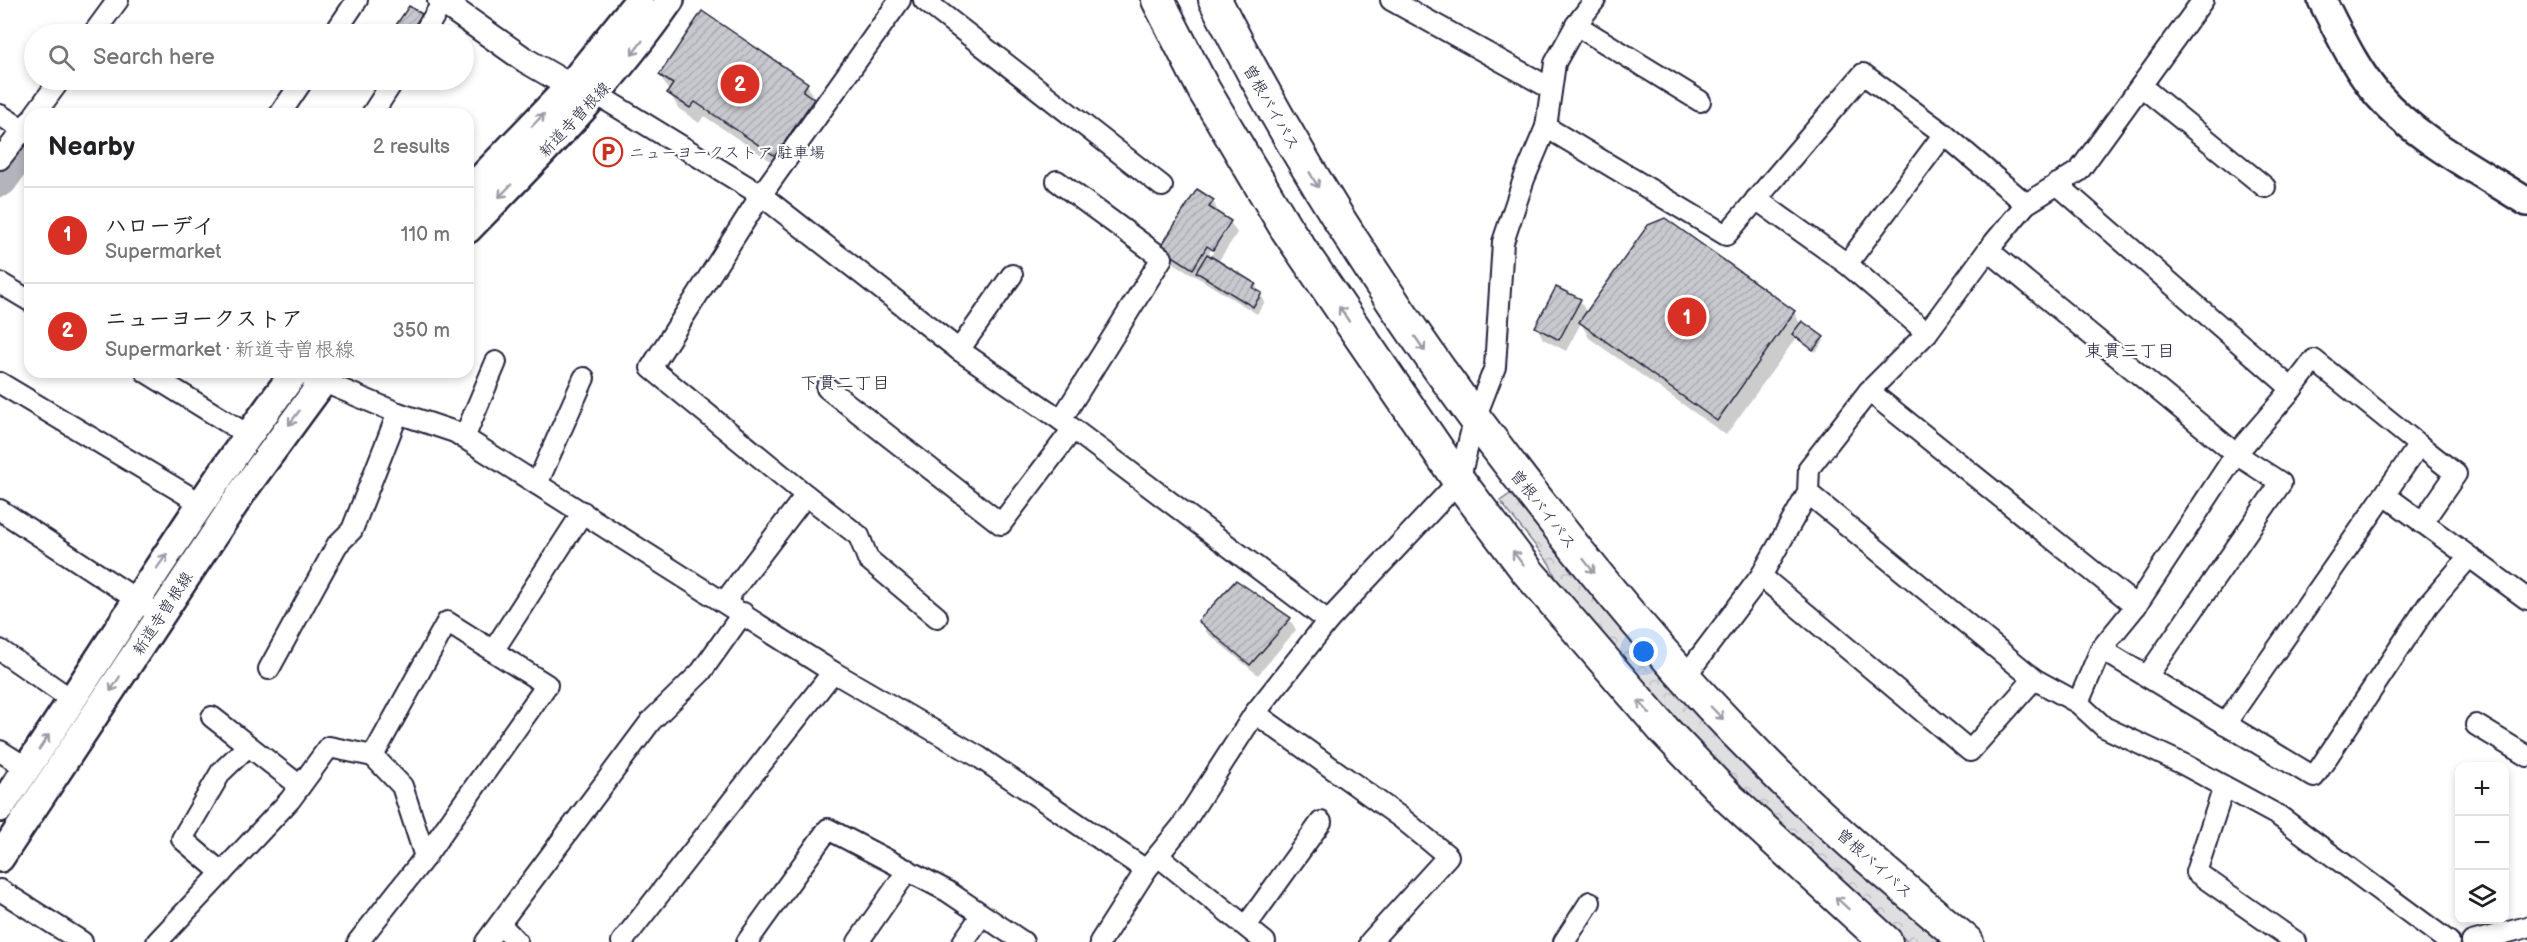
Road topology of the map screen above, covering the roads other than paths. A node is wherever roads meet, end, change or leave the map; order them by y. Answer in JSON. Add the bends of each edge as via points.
{"nodes":[{"id":1,"x":118,"y":0,"type":"edge"},
{"id":2,"x":357,"y":0,"type":"edge"},
{"id":3,"x":639,"y":0,"type":"edge"},
{"id":4,"x":670,"y":0,"type":"edge"},
{"id":5,"x":900,"y":0,"type":"edge"},
{"id":6,"x":924,"y":0,"type":"edge"},
{"id":7,"x":1158,"y":0,"type":"edge"},
{"id":8,"x":1215,"y":0,"type":"edge"},
{"id":9,"x":1391,"y":0,"type":"edge"},
{"id":10,"x":1595,"y":0,"type":"edge"},
{"id":11,"x":2203,"y":0,"type":"edge"},
{"id":12,"x":2322,"y":0,"type":"edge"},
{"id":13,"x":442,"y":1,"type":"edge"},
{"id":14,"x":100,"y":24,"type":"edge"},
{"id":15,"x":341,"y":24,"type":"edge"},
{"id":16,"x":429,"y":24,"type":"edge"},
{"id":17,"x":1576,"y":25,"type":"junction"},
{"id":18,"x":570,"y":86,"type":"junction"},
{"id":19,"x":2141,"y":86,"type":"junction"},
{"id":20,"x":1551,"y":88,"type":"junction"},
{"id":21,"x":53,"y":90,"type":"edge"},
{"id":22,"x":296,"y":90,"type":"edge"},
{"id":23,"x":388,"y":90,"type":"edge"},
{"id":24,"x":598,"y":94,"type":"junction"},
{"id":25,"x":1700,"y":100,"type":"dead end"},
{"id":26,"x":41,"y":108,"type":"edge"},
{"id":27,"x":284,"y":108,"type":"edge"},
{"id":28,"x":376,"y":108,"type":"edge"},
{"id":29,"x":0,"y":115,"type":"edge"},
{"id":30,"x":24,"y":122,"type":"edge"},
{"id":31,"x":1546,"y":127,"type":"junction"},
{"id":32,"x":24,"y":131,"type":"edge"},
{"id":33,"x":1944,"y":134,"type":"junction"},
{"id":34,"x":0,"y":159,"type":"edge"},
{"id":35,"x":1057,"y":181,"type":"dead end"},
{"id":36,"x":2057,"y":184,"type":"junction"},
{"id":37,"x":474,"y":186,"type":"edge"},
{"id":38,"x":1162,"y":186,"type":"dead end"},
{"id":39,"x":2265,"y":187,"type":"dead end"},
{"id":40,"x":761,"y":195,"type":"junction"},
{"id":41,"x":1756,"y":199,"type":"junction"},
{"id":42,"x":2527,"y":201,"type":"edge"},
{"id":43,"x":2026,"y":204,"type":"junction"},
{"id":44,"x":474,"y":223,"type":"edge"},
{"id":45,"x":1988,"y":250,"type":"junction"},
{"id":46,"x":1847,"y":264,"type":"junction"},
{"id":47,"x":1012,"y":275,"type":"dead end"},
{"id":48,"x":0,"y":283,"type":"edge"},
{"id":49,"x":24,"y":297,"type":"edge"},
{"id":50,"x":1927,"y":333,"type":"junction"},
{"id":51,"x":959,"y":350,"type":"junction"},
{"id":52,"x":496,"y":362,"type":"dead end"},
{"id":53,"x":156,"y":378,"type":"edge"},
{"id":54,"x":308,"y":378,"type":"edge"},
{"id":55,"x":310,"y":378,"type":"edge"},
{"id":56,"x":321,"y":378,"type":"edge"},
{"id":57,"x":584,"y":378,"type":"dead end"},
{"id":58,"x":0,"y":383,"type":"edge"},
{"id":59,"x":827,"y":388,"type":"dead end"},
{"id":60,"x":2292,"y":389,"type":"junction"},
{"id":61,"x":1869,"y":391,"type":"junction"},
{"id":62,"x":398,"y":413,"type":"junction"},
{"id":63,"x":1474,"y":421,"type":"junction"},
{"id":64,"x":1067,"y":425,"type":"junction"},
{"id":65,"x":248,"y":435,"type":"junction"},
{"id":66,"x":464,"y":438,"type":"junction"},
{"id":67,"x":2419,"y":445,"type":"junction"},
{"id":68,"x":2236,"y":454,"type":"junction"},
{"id":69,"x":1459,"y":481,"type":"junction"},
{"id":70,"x":537,"y":484,"type":"junction"},
{"id":71,"x":1808,"y":493,"type":"junction"},
{"id":72,"x":806,"y":495,"type":"junction"},
{"id":73,"x":2385,"y":495,"type":"junction"},
{"id":74,"x":202,"y":504,"type":"junction"},
{"id":75,"x":0,"y":510,"type":"edge"},
{"id":76,"x":583,"y":513,"type":"junction"},
{"id":77,"x":2422,"y":523,"type":"junction"},
{"id":78,"x":2468,"y":558,"type":"junction"},
{"id":79,"x":1761,"y":576,"type":"junction"},
{"id":80,"x":136,"y":598,"type":"junction"},
{"id":81,"x":2527,"y":599,"type":"edge"},
{"id":82,"x":725,"y":601,"type":"junction"},
{"id":83,"x":2136,"y":606,"type":"junction"},
{"id":84,"x":743,"y":613,"type":"junction"},
{"id":85,"x":160,"y":615,"type":"junction"},
{"id":86,"x":937,"y":617,"type":"dead end"},
{"id":87,"x":1328,"y":621,"type":"junction"},
{"id":88,"x":2101,"y":649,"type":"junction"},
{"id":89,"x":0,"y":650,"type":"edge"},
{"id":90,"x":494,"y":651,"type":"junction"},
{"id":91,"x":269,"y":669,"type":"dead end"},
{"id":92,"x":833,"y":672,"type":"junction"},
{"id":93,"x":2148,"y":675,"type":"junction"},
{"id":94,"x":1684,"y":678,"type":"junction"},
{"id":95,"x":2034,"y":679,"type":"junction"},
{"id":96,"x":72,"y":700,"type":"junction"},
{"id":97,"x":2078,"y":703,"type":"junction"},
{"id":98,"x":1255,"y":713,"type":"junction"},
{"id":99,"x":212,"y":717,"type":"dead end"},
{"id":100,"x":2225,"y":724,"type":"junction"},
{"id":101,"x":2476,"y":725,"type":"dead end"},
{"id":102,"x":248,"y":746,"type":"junction"},
{"id":103,"x":0,"y":751,"type":"edge"},
{"id":104,"x":373,"y":756,"type":"junction"},
{"id":105,"x":2527,"y":756,"type":"edge"},
{"id":106,"x":27,"y":768,"type":"junction"},
{"id":107,"x":300,"y":786,"type":"junction"},
{"id":108,"x":2224,"y":787,"type":"junction"},
{"id":109,"x":0,"y":808,"type":"edge"},
{"id":110,"x":1321,"y":822,"type":"dead end"},
{"id":111,"x":425,"y":857,"type":"junction"},
{"id":112,"x":0,"y":858,"type":"edge"},
{"id":113,"x":1152,"y":863,"type":"junction"},
{"id":114,"x":908,"y":870,"type":"junction"},
{"id":115,"x":222,"y":873,"type":"junction"},
{"id":116,"x":0,"y":890,"type":"edge"},
{"id":117,"x":1590,"y":902,"type":"dead end"},
{"id":118,"x":981,"y":916,"type":"junction"},
{"id":119,"x":501,"y":925,"type":"junction"},
{"id":120,"x":1246,"y":926,"type":"junction"},
{"id":121,"x":2527,"y":927,"type":"edge"},
{"id":122,"x":82,"y":942,"type":"edge"},
{"id":123,"x":157,"y":942,"type":"edge"},
{"id":124,"x":360,"y":942,"type":"edge"},
{"id":125,"x":486,"y":942,"type":"edge"},
{"id":126,"x":517,"y":942,"type":"edge"},
{"id":127,"x":622,"y":942,"type":"edge"},
{"id":128,"x":747,"y":942,"type":"edge"},
{"id":129,"x":858,"y":942,"type":"edge"},
{"id":130,"x":963,"y":942,"type":"edge"},
{"id":131,"x":1023,"y":942,"type":"edge"},
{"id":132,"x":1100,"y":942,"type":"edge"},
{"id":133,"x":1265,"y":942,"type":"edge"},
{"id":134,"x":1370,"y":942,"type":"edge"},
{"id":135,"x":1564,"y":942,"type":"edge"},
{"id":136,"x":1886,"y":942,"type":"edge"},
{"id":137,"x":1967,"y":942,"type":"edge"},
{"id":138,"x":2296,"y":942,"type":"edge"},
{"id":139,"x":2449,"y":942,"type":"edge"},
{"id":140,"x":2472,"y":942,"type":"edge"}],
"edges":[{"from":1,"to":14,"type":"street"},
{"from":2,"to":15,"type":"street"},
{"from":3,"to":18,"type":"main road","name":"新道寺曽根線"},
{"from":4,"to":24,"type":"main road","name":"新道寺曽根線","one_way":true},
{"from":5,"to":40,"type":"street"},
{"from":6,"to":38,"type":"street"},
{"from":69,"to":7,"type":"highway","one_way":true,"via":[[1286,228],[1204,90]]},
{"from":8,"to":63,"type":"highway","name":"曽根バイパス","one_way":true,"via":[[1253,75],[1324,197],[1385,294]]},
{"from":9,"to":20,"type":"street"},
{"from":10,"to":17,"type":"street"},
{"from":11,"to":19,"type":"street"},
{"from":12,"to":42,"type":"main road","via":[[2355,65],[2379,96],[2421,133]]},
{"from":13,"to":16,"type":"street"},
{"from":13,"to":18,"type":"street","via":[[525,60]]},
{"from":17,"to":20,"type":"street","via":[[1555,63]]},
{"from":17,"to":25,"type":"street"},
{"from":18,"to":24,"type":"street"},
{"from":37,"to":18,"type":"main road","name":"新道寺曽根線","one_way":true},
{"from":19,"to":36,"type":"street","via":[[2079,171]]},
{"from":19,"to":39,"type":"street"},
{"from":20,"to":31,"type":"street"},
{"from":21,"to":26,"type":"street"},
{"from":22,"to":27,"type":"street"},
{"from":23,"to":28,"type":"street"},
{"from":24,"to":40,"type":"street"},
{"from":24,"to":44,"type":"main road","name":"新道寺曽根線","one_way":true},
{"from":29,"to":30,"type":"street"},
{"from":31,"to":41,"type":"street","via":[[1725,235]]},
{"from":31,"to":63,"type":"street","via":[[1503,242],[1495,367]]},
{"from":32,"to":34,"type":"street"},
{"from":33,"to":41,"type":"street","via":[[1863,74]]},
{"from":33,"to":43,"type":"street"},
{"from":33,"to":46,"type":"street"},
{"from":35,"to":64,"type":"street","via":[[1162,258]]},
{"from":36,"to":43,"type":"street"},
{"from":36,"to":60,"type":"street"},
{"from":40,"to":51,"type":"street"},
{"from":40,"to":72,"type":"street","via":[[651,368]]},
{"from":41,"to":46,"type":"street"},
{"from":43,"to":45,"type":"street"},
{"from":45,"to":50,"type":"street"},
{"from":45,"to":68,"type":"street"},
{"from":46,"to":50,"type":"street"},
{"from":47,"to":51,"type":"street"},
{"from":48,"to":49,"type":"street"},
{"from":50,"to":61,"type":"street"},
{"from":51,"to":64,"type":"street"},
{"from":52,"to":66,"type":"street"},
{"from":53,"to":65,"type":"street"},
{"from":54,"to":65,"type":"main road","name":"新道寺曽根線"},
{"from":55,"to":85,"type":"main road","name":"新道寺曽根線","one_way":true,"via":[[244,488]]},
{"from":56,"to":62,"type":"street"},
{"from":57,"to":70,"type":"street"},
{"from":58,"to":74,"type":"street"},
{"from":59,"to":64,"type":"street","via":[[1001,524]]},
{"from":60,"to":67,"type":"street","via":[[2314,360]]},
{"from":60,"to":68,"type":"street"},
{"from":61,"to":71,"type":"street","via":[[1809,468]]},
{"from":61,"to":83,"type":"street"},
{"from":62,"to":66,"type":"street"},
{"from":62,"to":91,"type":"street","via":[[352,530],[337,545]]},
{"from":63,"to":69,"type":"street"},
{"from":63,"to":94,"type":"highway","name":"曽根バイパス","one_way":true,"via":[[1608,591]]},
{"from":64,"to":87,"type":"street"},
{"from":65,"to":74,"type":"main road","name":"新道寺曽根線"},
{"from":66,"to":70,"type":"street"},
{"from":67,"to":73,"type":"street"},
{"from":67,"to":77,"type":"street","via":[[2456,474]]},
{"from":68,"to":83,"type":"street"},
{"from":68,"to":93,"type":"street","via":[[2281,483]]},
{"from":69,"to":87,"type":"street"},
{"from":136,"to":69,"type":"highway","one_way":true,"via":[[1730,799],[1664,730],[1528,572]]},
{"from":70,"to":76,"type":"street"},
{"from":71,"to":79,"type":"street"},
{"from":71,"to":95,"type":"street"},
{"from":72,"to":82,"type":"street"},
{"from":72,"to":86,"type":"street","via":[[860,536],[868,559]]},
{"from":73,"to":77,"type":"street"},
{"from":73,"to":100,"type":"street"},
{"from":80,"to":74,"type":"main road","name":"新道寺曽根線","one_way":true},
{"from":75,"to":80,"type":"street"},
{"from":76,"to":82,"type":"street"},
{"from":76,"to":90,"type":"street"},
{"from":77,"to":78,"type":"street"},
{"from":78,"to":81,"type":"street"},
{"from":78,"to":100,"type":"street","via":[[2428,605],[2313,777]]},
{"from":79,"to":94,"type":"street"},
{"from":79,"to":95,"type":"street","via":[[1970,751]]},
{"from":80,"to":85,"type":"street"},
{"from":80,"to":96,"type":"main road","name":"新道寺曽根線"},
{"from":82,"to":84,"type":"street"},
{"from":83,"to":88,"type":"street"},
{"from":84,"to":92,"type":"street"},
{"from":84,"to":119,"type":"street","via":[[701,672],[651,721]]},
{"from":85,"to":112,"type":"main road","name":"新道寺曽根線","one_way":true},
{"from":87,"to":98,"type":"street"},
{"from":88,"to":93,"type":"street"},
{"from":88,"to":97,"type":"street"},
{"from":89,"to":96,"type":"street"},
{"from":90,"to":104,"type":"street","via":[[447,621]]},
{"from":90,"to":111,"type":"street","via":[[547,685]]},
{"from":92,"to":113,"type":"street"},
{"from":92,"to":127,"type":"street"},
{"from":93,"to":100,"type":"street"},
{"from":94,"to":137,"type":"highway","name":"曽根バイパス","one_way":true,"via":[[1764,761]]},
{"from":95,"to":97,"type":"street"},
{"from":106,"to":96,"type":"main road","name":"新道寺曽根線","one_way":true},
{"from":97,"to":108,"type":"street","via":[[2104,727]]},
{"from":98,"to":113,"type":"street","via":[[1182,826]]},
{"from":98,"to":134,"type":"street","via":[[1448,856]]},
{"from":99,"to":102,"type":"street"},
{"from":101,"to":105,"type":"street"},
{"from":102,"to":107,"type":"street"},
{"from":102,"to":115,"type":"street","via":[[221,772],[182,838]]},
{"from":103,"to":106,"type":"street"},
{"from":104,"to":107,"type":"street","via":[[329,747]]},
{"from":104,"to":111,"type":"street","via":[[402,786]]},
{"from":106,"to":109,"type":"main road","name":"新道寺曽根線"},
{"from":107,"to":115,"type":"street"},
{"from":108,"to":138,"type":"street","via":[[2196,872]]},
{"from":108,"to":139,"type":"street","via":[[2279,816]]},
{"from":110,"to":120,"type":"street"},
{"from":111,"to":124,"type":"street"},
{"from":113,"to":120,"type":"street"},
{"from":113,"to":132,"type":"street"},
{"from":114,"to":118,"type":"street","via":[[947,891]]},
{"from":114,"to":128,"type":"street","via":[[828,829]]},
{"from":114,"to":129,"type":"street"},
{"from":115,"to":123,"type":"street"},
{"from":116,"to":122,"type":"street"},
{"from":117,"to":135,"type":"street"},
{"from":118,"to":130,"type":"street"},
{"from":118,"to":131,"type":"street"},
{"from":119,"to":125,"type":"street"},
{"from":119,"to":126,"type":"street"},
{"from":120,"to":133,"type":"street"},
{"from":121,"to":140,"type":"street"}]}
